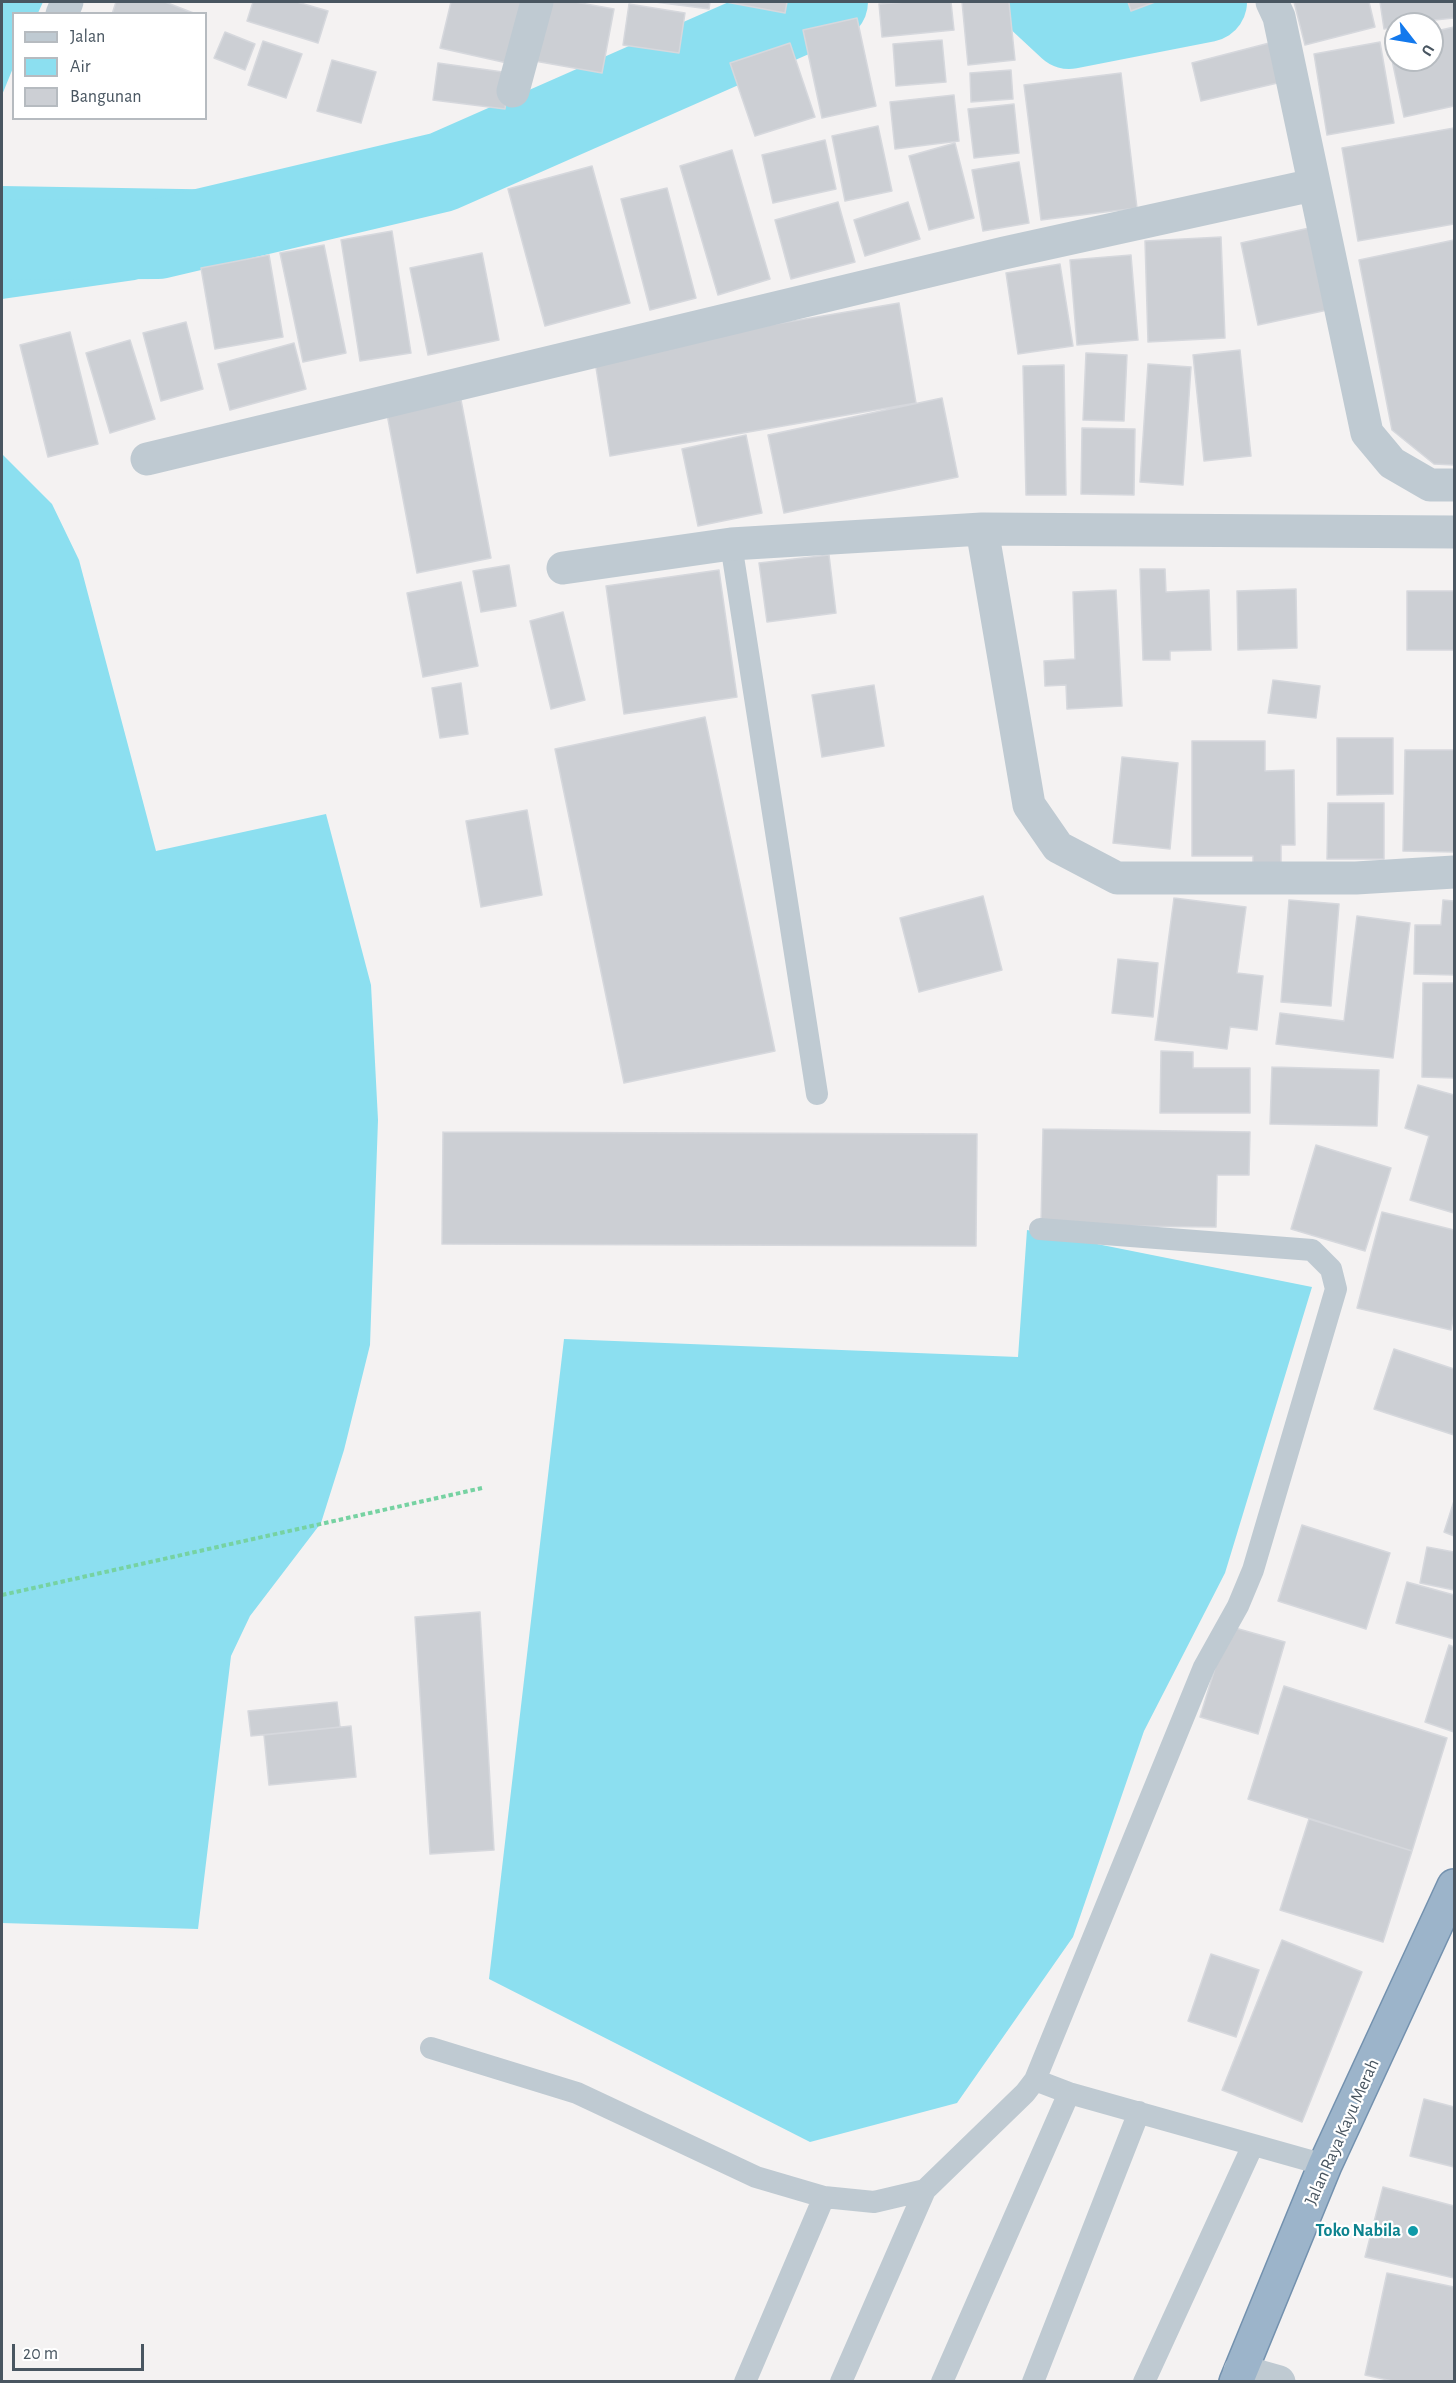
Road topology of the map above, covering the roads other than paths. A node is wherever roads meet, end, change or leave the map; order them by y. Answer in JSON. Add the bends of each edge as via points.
{"nodes":[{"id":1,"x":537,"y":2,"type":"edge"},
{"id":2,"x":1276,"y":9,"type":"edge"},
{"id":3,"x":513,"y":92,"type":"dead end"},
{"id":4,"x":1313,"y":185,"type":"junction"},
{"id":5,"x":147,"y":459,"type":"dead end"},
{"id":6,"x":1455,"y":485,"type":"edge"},
{"id":7,"x":982,"y":529,"type":"junction"},
{"id":8,"x":1455,"y":531,"type":"edge"},
{"id":9,"x":731,"y":544,"type":"junction"},
{"id":10,"x":563,"y":568,"type":"dead end"},
{"id":11,"x":1455,"y":872,"type":"edge"},
{"id":12,"x":818,"y":1094,"type":"dead end"},
{"id":13,"x":1040,"y":1229,"type":"dead end"},
{"id":14,"x":1455,"y":1886,"type":"edge"},
{"id":15,"x":431,"y":2048,"type":"dead end"},
{"id":16,"x":1035,"y":2080,"type":"junction"},
{"id":17,"x":1069,"y":2093,"type":"junction"},
{"id":18,"x":1139,"y":2112,"type":"junction"},
{"id":19,"x":1253,"y":2145,"type":"junction"},
{"id":20,"x":1324,"y":2165,"type":"junction"},
{"id":21,"x":926,"y":2190,"type":"junction"},
{"id":22,"x":824,"y":2197,"type":"junction"},
{"id":23,"x":1238,"y":2376,"type":"edge"},
{"id":24,"x":745,"y":2382,"type":"edge"},
{"id":25,"x":841,"y":2382,"type":"edge"},
{"id":26,"x":942,"y":2382,"type":"edge"},
{"id":27,"x":1033,"y":2382,"type":"edge"},
{"id":28,"x":1144,"y":2382,"type":"edge"},
{"id":29,"x":1278,"y":2382,"type":"edge"}],
"edges":[{"from":1,"to":3,"type":"street"},
{"from":2,"to":4,"type":"street"},
{"from":4,"to":5,"type":"street","via":[[1004,253]]},
{"from":4,"to":6,"type":"street","via":[[1366,433],[1392,463],[1430,484]]},
{"from":7,"to":8,"type":"street"},
{"from":7,"to":9,"type":"street"},
{"from":7,"to":11,"type":"street","via":[[1029,805],[1058,847],[1117,878],[1356,878]]},
{"from":9,"to":10,"type":"street"},
{"from":9,"to":12,"type":"lane"},
{"from":13,"to":16,"type":"lane","via":[[1312,1250],[1331,1269],[1336,1289],[1253,1570],[1204,1667]]},
{"from":14,"to":20,"type":"highway","name":"Jalan Raya Kayu Merah"},
{"from":15,"to":22,"type":"lane","via":[[577,2093],[756,2177]]},
{"from":16,"to":17,"type":"lane"},
{"from":16,"to":21,"type":"lane"},
{"from":17,"to":18,"type":"lane"},
{"from":17,"to":26,"type":"lane"},
{"from":18,"to":19,"type":"lane"},
{"from":18,"to":27,"type":"lane"},
{"from":19,"to":20,"type":"lane"},
{"from":19,"to":28,"type":"lane"},
{"from":20,"to":23,"type":"highway","name":"Jalan Raya Kayu Merah"},
{"from":21,"to":22,"type":"lane","via":[[874,2202]]},
{"from":21,"to":25,"type":"lane"},
{"from":22,"to":24,"type":"lane"},
{"from":23,"to":29,"type":"street"}]}
